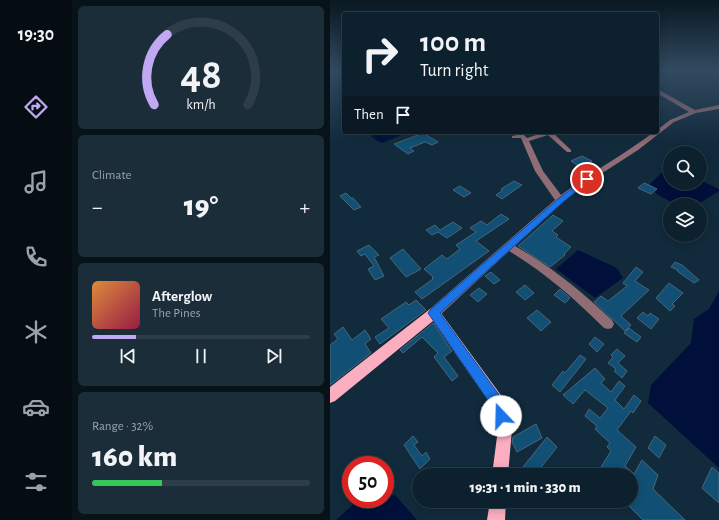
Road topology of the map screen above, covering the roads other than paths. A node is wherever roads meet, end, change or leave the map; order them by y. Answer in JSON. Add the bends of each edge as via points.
{"nodes":[{"id":1,"x":663,"y":94,"type":"edge"},
{"id":2,"x":719,"y":107,"type":"edge"},
{"id":3,"x":694,"y":112,"type":"junction"},
{"id":4,"x":659,"y":131,"type":"edge"},
{"id":5,"x":541,"y":134,"type":"edge"},
{"id":6,"x":550,"y":134,"type":"edge"},
{"id":7,"x":655,"y":134,"type":"edge"},
{"id":8,"x":524,"y":136,"type":"edge"},
{"id":9,"x":514,"y":137,"type":"dead end"},
{"id":10,"x":569,"y":151,"type":"dead end"},
{"id":11,"x":560,"y":200,"type":"junction"},
{"id":12,"x":510,"y":247,"type":"junction"},
{"id":13,"x":434,"y":313,"type":"junction"},
{"id":14,"x":608,"y":324,"type":"dead end"},
{"id":15,"x":330,"y":396,"type":"edge"},
{"id":16,"x":501,"y":468,"type":"edge"},
{"id":17,"x":497,"y":508,"type":"edge"},
{"id":18,"x":496,"y":520,"type":"edge"}],
"edges":[{"from":1,"to":3,"type":"street"},
{"from":2,"to":3,"type":"street"},
{"from":3,"to":4,"type":"street","via":[[672,121]]},
{"from":5,"to":8,"type":"street"},
{"from":6,"to":10,"type":"street"},
{"from":7,"to":11,"type":"street"},
{"from":8,"to":9,"type":"street"},
{"from":8,"to":11,"type":"street","via":[[539,171]]},
{"from":11,"to":12,"type":"street"},
{"from":12,"to":13,"type":"street"},
{"from":12,"to":14,"type":"street","via":[[561,282]]},
{"from":13,"to":15,"type":"main road"},
{"from":13,"to":16,"type":"main road","via":[[498,403],[505,429]]},
{"from":17,"to":18,"type":"main road"}]}
